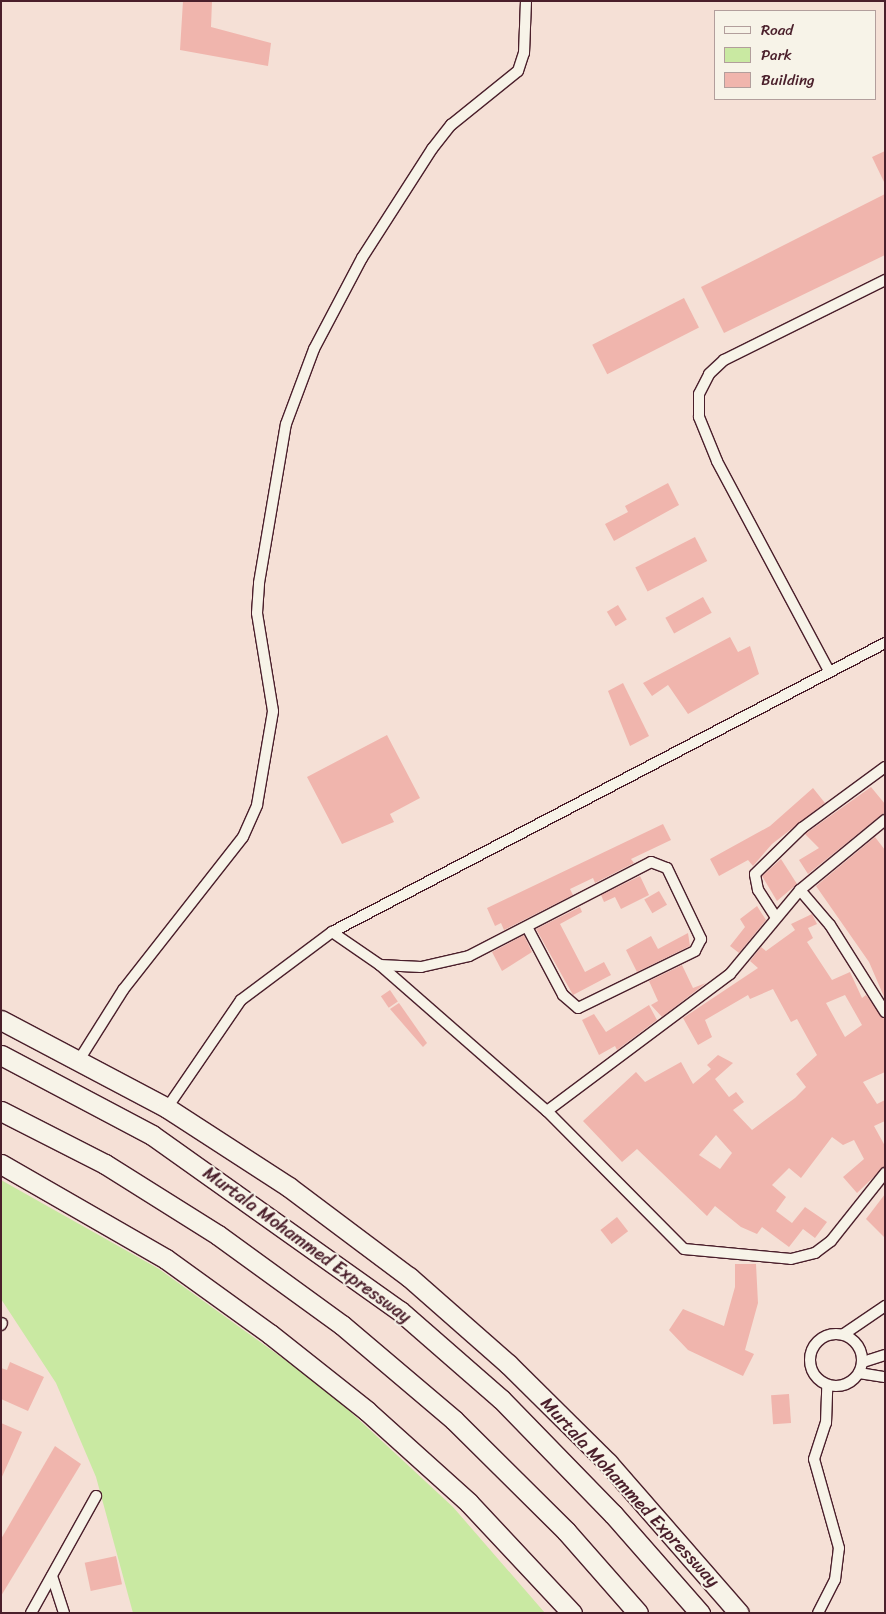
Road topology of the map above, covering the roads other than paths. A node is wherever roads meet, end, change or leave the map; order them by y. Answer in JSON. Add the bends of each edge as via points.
{"nodes":[{"id":1,"x":526,"y":1,"type":"edge"},
{"id":2,"x":885,"y":280,"type":"edge"},
{"id":3,"x":885,"y":643,"type":"edge"},
{"id":4,"x":829,"y":671,"type":"junction"},
{"id":5,"x":885,"y":767,"type":"edge"},
{"id":6,"x":885,"y":820,"type":"edge"},
{"id":7,"x":800,"y":890,"type":"junction"},
{"id":8,"x":775,"y":916,"type":"junction"},
{"id":9,"x":527,"y":926,"type":"junction"},
{"id":10,"x":332,"y":932,"type":"junction"},
{"id":11,"x":380,"y":965,"type":"junction"},
{"id":12,"x":885,"y":1012,"type":"edge"},
{"id":13,"x":1,"y":1020,"type":"edge"},
{"id":14,"x":1,"y":1055,"type":"edge"},
{"id":15,"x":79,"y":1060,"type":"junction"},
{"id":16,"x":167,"y":1108,"type":"junction"},
{"id":17,"x":1,"y":1111,"type":"edge"},
{"id":18,"x":547,"y":1111,"type":"junction"},
{"id":19,"x":1,"y":1164,"type":"edge"},
{"id":20,"x":885,"y":1173,"type":"edge"},
{"id":21,"x":885,"y":1306,"type":"edge"},
{"id":22,"x":844,"y":1334,"type":"junction"},
{"id":23,"x":885,"y":1355,"type":"edge"},
{"id":24,"x":862,"y":1362,"type":"junction"},
{"id":25,"x":859,"y":1373,"type":"junction"},
{"id":26,"x":885,"y":1378,"type":"edge"},
{"id":27,"x":827,"y":1385,"type":"junction"},
{"id":28,"x":96,"y":1496,"type":"dead end"},
{"id":29,"x":52,"y":1576,"type":"junction"},
{"id":30,"x":31,"y":1613,"type":"edge"},
{"id":31,"x":64,"y":1613,"type":"edge"},
{"id":32,"x":572,"y":1613,"type":"edge"},
{"id":33,"x":638,"y":1613,"type":"edge"},
{"id":34,"x":700,"y":1613,"type":"edge"},
{"id":35,"x":739,"y":1613,"type":"edge"},
{"id":36,"x":818,"y":1613,"type":"edge"}],
"edges":[{"from":1,"to":15,"type":"street","via":[[524,53],[518,71],[451,125],[432,149],[357,266],[314,349],[286,424],[257,613],[273,711],[256,805],[243,837],[123,990]]},
{"from":2,"to":4,"type":"street","via":[[724,360],[709,374],[699,394],[699,417],[717,461]]},
{"from":3,"to":4,"type":"street"},
{"from":4,"to":10,"type":"street"},
{"from":5,"to":8,"type":"street","via":[[802,828],[755,874],[758,890]]},
{"from":6,"to":7,"type":"street"},
{"from":7,"to":8,"type":"street"},
{"from":7,"to":12,"type":"street","via":[[830,925]]},
{"from":8,"to":18,"type":"street","via":[[730,974]]},
{"from":9,"to":9,"type":"street","via":[[651,862],[667,868],[700,943],[695,951],[578,1008],[563,995]]},
{"from":9,"to":11,"type":"street","via":[[469,956],[422,967]]},
{"from":10,"to":11,"type":"street"},
{"from":10,"to":16,"type":"street","via":[[241,1000]]},
{"from":11,"to":18,"type":"street"},
{"from":13,"to":15,"type":"highway","name":"Murtala Mohammed Expressway"},
{"from":14,"to":34,"type":"highway","name":"Murtala Mohammed Expressway","via":[[152,1135],[400,1311],[501,1399],[613,1514]]},
{"from":15,"to":16,"type":"highway","name":"Murtala Mohammed Expressway"},
{"from":16,"to":35,"type":"highway","name":"Murtala Mohammed Expressway","via":[[289,1187],[401,1271],[508,1364],[608,1463]]},
{"from":17,"to":33,"type":"highway","via":[[105,1164],[218,1235],[342,1325],[454,1420],[566,1531]]},
{"from":18,"to":20,"type":"street","via":[[684,1249],[709,1254],[790,1260],[815,1253],[831,1241]]},
{"from":19,"to":32,"type":"highway","via":[[166,1259],[270,1334],[366,1411],[469,1503]]},
{"from":21,"to":22,"type":"street"},
{"from":22,"to":24,"type":"street","via":[[858,1345]]},
{"from":22,"to":27,"type":"street","via":[[821,1337],[811,1352],[810,1369]]},
{"from":23,"to":24,"type":"street"},
{"from":24,"to":25,"type":"street"},
{"from":25,"to":26,"type":"street"},
{"from":25,"to":27,"type":"street","via":[[839,1386]]},
{"from":27,"to":36,"type":"street","via":[[826,1423],[814,1459],[839,1548],[835,1580]]},
{"from":28,"to":29,"type":"street"},
{"from":29,"to":30,"type":"street"},
{"from":29,"to":31,"type":"street"}]}
